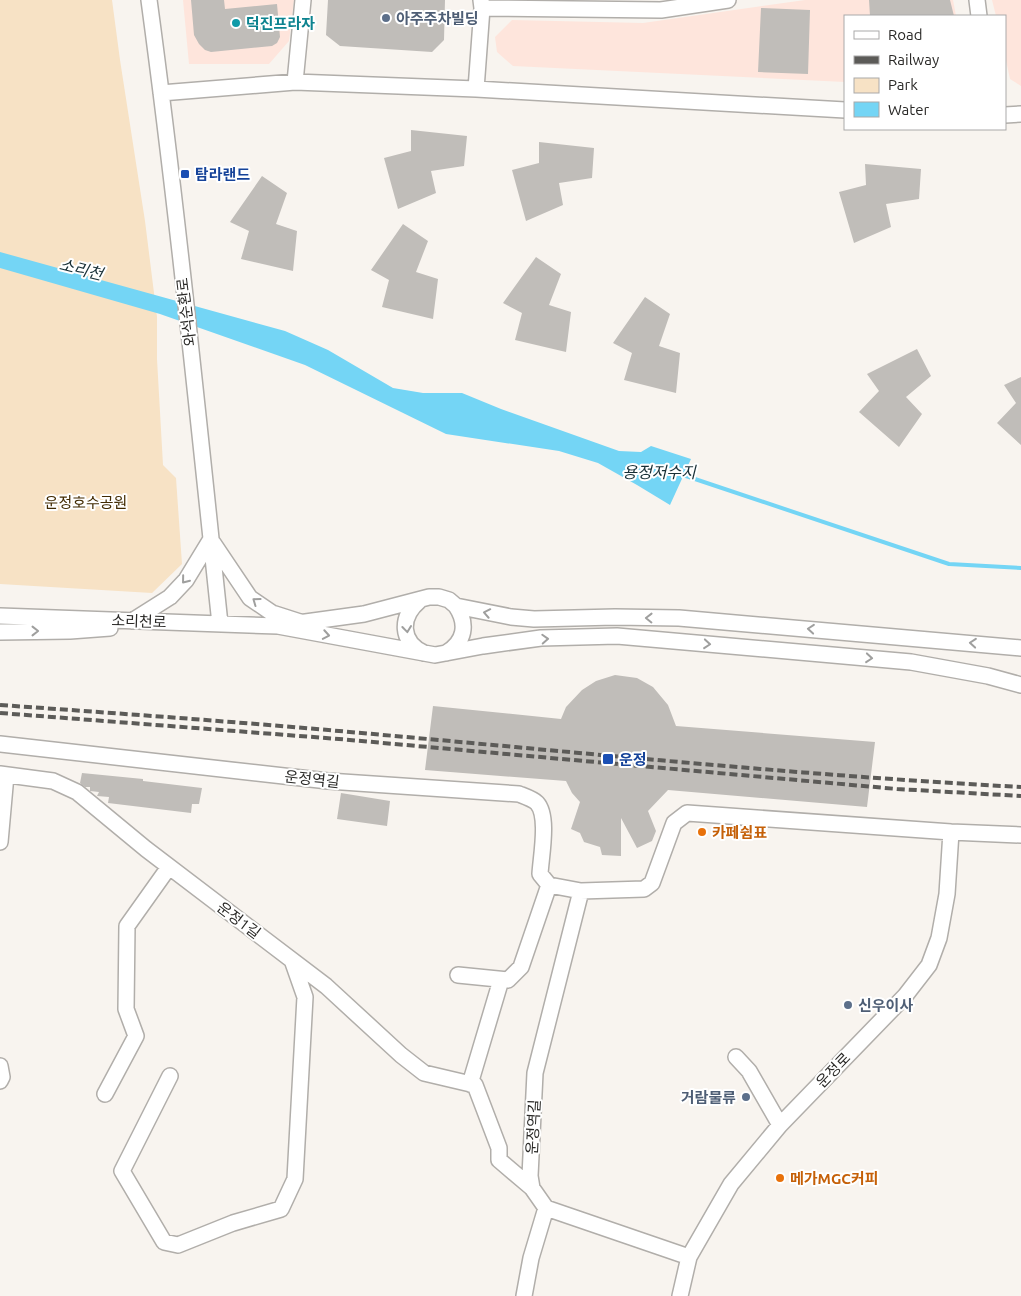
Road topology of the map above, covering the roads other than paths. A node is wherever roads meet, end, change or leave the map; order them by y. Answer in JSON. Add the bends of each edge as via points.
{"nodes":[{"id":1,"x":149,"y":0,"type":"edge"},
{"id":2,"x":303,"y":0,"type":"edge"},
{"id":3,"x":728,"y":0,"type":"edge"},
{"id":4,"x":976,"y":0,"type":"edge"},
{"id":5,"x":481,"y":4,"type":"edge"},
{"id":6,"x":979,"y":15,"type":"edge"},
{"id":7,"x":294,"y":82,"type":"junction"},
{"id":8,"x":476,"y":89,"type":"junction"},
{"id":9,"x":161,"y":94,"type":"junction"},
{"id":10,"x":844,"y":110,"type":"edge"},
{"id":11,"x":1021,"y":114,"type":"edge"},
{"id":12,"x":1006,"y":115,"type":"edge"},
{"id":13,"x":211,"y":539,"type":"junction"},
{"id":14,"x":420,"y":601,"type":"junction"},
{"id":15,"x":456,"y":606,"type":"junction"},
{"id":16,"x":0,"y":616,"type":"edge"},
{"id":17,"x":132,"y":621,"type":"junction"},
{"id":18,"x":300,"y":622,"type":"junction"},
{"id":19,"x":183,"y":623,"type":"junction"},
{"id":20,"x":220,"y":624,"type":"junction"},
{"id":21,"x":278,"y":626,"type":"junction"},
{"id":22,"x":0,"y":632,"type":"edge"},
{"id":23,"x":1021,"y":648,"type":"edge"},
{"id":24,"x":426,"y":654,"type":"junction"},
{"id":25,"x":445,"y":654,"type":"junction"},
{"id":26,"x":1021,"y":685,"type":"edge"},
{"id":27,"x":0,"y":744,"type":"edge"},
{"id":28,"x":3,"y":774,"type":"edge"},
{"id":29,"x":951,"y":832,"type":"junction"},
{"id":30,"x":1021,"y":835,"type":"edge"},
{"id":31,"x":0,"y":842,"type":"edge"},
{"id":32,"x":169,"y":867,"type":"junction"},
{"id":33,"x":549,"y":885,"type":"junction"},
{"id":34,"x":580,"y":892,"type":"junction"},
{"id":35,"x":292,"y":960,"type":"junction"},
{"id":36,"x":458,"y":974,"type":"dead end"},
{"id":37,"x":501,"y":980,"type":"junction"},
{"id":38,"x":736,"y":1057,"type":"dead end"},
{"id":39,"x":0,"y":1066,"type":"edge"},
{"id":40,"x":170,"y":1076,"type":"dead end"},
{"id":41,"x":0,"y":1081,"type":"edge"},
{"id":42,"x":470,"y":1084,"type":"junction"},
{"id":43,"x":105,"y":1094,"type":"dead end"},
{"id":44,"x":780,"y":1125,"type":"junction"},
{"id":45,"x":532,"y":1188,"type":"junction"},
{"id":46,"x":546,"y":1208,"type":"junction"},
{"id":47,"x":689,"y":1257,"type":"junction"},
{"id":48,"x":524,"y":1296,"type":"edge"},
{"id":49,"x":680,"y":1296,"type":"edge"}],
"edges":[{"from":1,"to":9,"type":"street","name":"와석순환로"},
{"from":2,"to":7,"type":"street"},
{"from":3,"to":5,"type":"street","via":[[661,10]]},
{"from":4,"to":6,"type":"street"},
{"from":5,"to":8,"type":"street"},
{"from":7,"to":8,"type":"street"},
{"from":7,"to":9,"type":"street"},
{"from":8,"to":10,"type":"street"},
{"from":9,"to":13,"type":"street","name":"와석순환로"},
{"from":11,"to":12,"type":"street"},
{"from":13,"to":17,"type":"street","one_way":true,"via":[[186,580],[170,597]]},
{"from":18,"to":13,"type":"street","one_way":true,"via":[[272,613],[250,598]]},
{"from":13,"to":20,"type":"street","name":"와석순환로"},
{"from":14,"to":15,"type":"street","via":[[439,597]]},
{"from":14,"to":18,"type":"street","via":[[364,614]]},
{"from":14,"to":24,"type":"street","one_way":true,"via":[[412,607],[405,626],[411,644]]},
{"from":23,"to":15,"type":"street","one_way":true,"via":[[679,618],[534,619]]},
{"from":15,"to":25,"type":"street","via":[[462,615],[463,634]]},
{"from":16,"to":17,"type":"street","name":"소리천로"},
{"from":17,"to":19,"type":"street","name":"소리천로"},
{"from":18,"to":21,"type":"street"},
{"from":19,"to":20,"type":"street","name":"소리천로"},
{"from":22,"to":19,"type":"street","one_way":true},
{"from":20,"to":21,"type":"street","name":"소리천로"},
{"from":21,"to":24,"type":"street","one_way":true},
{"from":24,"to":25,"type":"street"},
{"from":25,"to":26,"type":"street","one_way":true,"via":[[541,638],[617,636],[911,662]]},
{"from":27,"to":33,"type":"street","name":"운정역길","via":[[328,781],[519,794],[536,802],[542,812],[544,830],[540,874]]},
{"from":28,"to":31,"type":"street"},
{"from":28,"to":32,"type":"street","name":"운정1길","via":[[53,781],[77,792]]},
{"from":29,"to":30,"type":"street"},
{"from":29,"to":34,"type":"street","via":[[687,813],[674,823],[652,883],[644,889]]},
{"from":29,"to":44,"type":"street","name":"운정로","via":[[947,894],[939,938],[929,964],[905,996]]},
{"from":32,"to":35,"type":"street","name":"운정1길"},
{"from":32,"to":43,"type":"street","via":[[127,926],[126,1009],[136,1036]]},
{"from":33,"to":34,"type":"street"},
{"from":33,"to":37,"type":"street","via":[[521,967],[508,980]]},
{"from":34,"to":45,"type":"street","name":"운정역길","via":[[535,1073]]},
{"from":35,"to":40,"type":"street","via":[[305,997],[295,1179],[281,1209],[233,1223],[178,1245],[164,1242],[122,1171]]},
{"from":35,"to":42,"type":"street","name":"운정1길","via":[[326,986],[424,1074]]},
{"from":36,"to":37,"type":"street"},
{"from":37,"to":42,"type":"street"},
{"from":38,"to":44,"type":"street","via":[[749,1071]]},
{"from":39,"to":41,"type":"street"},
{"from":42,"to":45,"type":"street","via":[[475,1085],[498,1148],[499,1160]]},
{"from":44,"to":47,"type":"street","name":"운정로","via":[[732,1184]]},
{"from":45,"to":46,"type":"street"},
{"from":46,"to":47,"type":"street"},
{"from":46,"to":48,"type":"street"},
{"from":47,"to":49,"type":"street","name":"운정로"}]}
